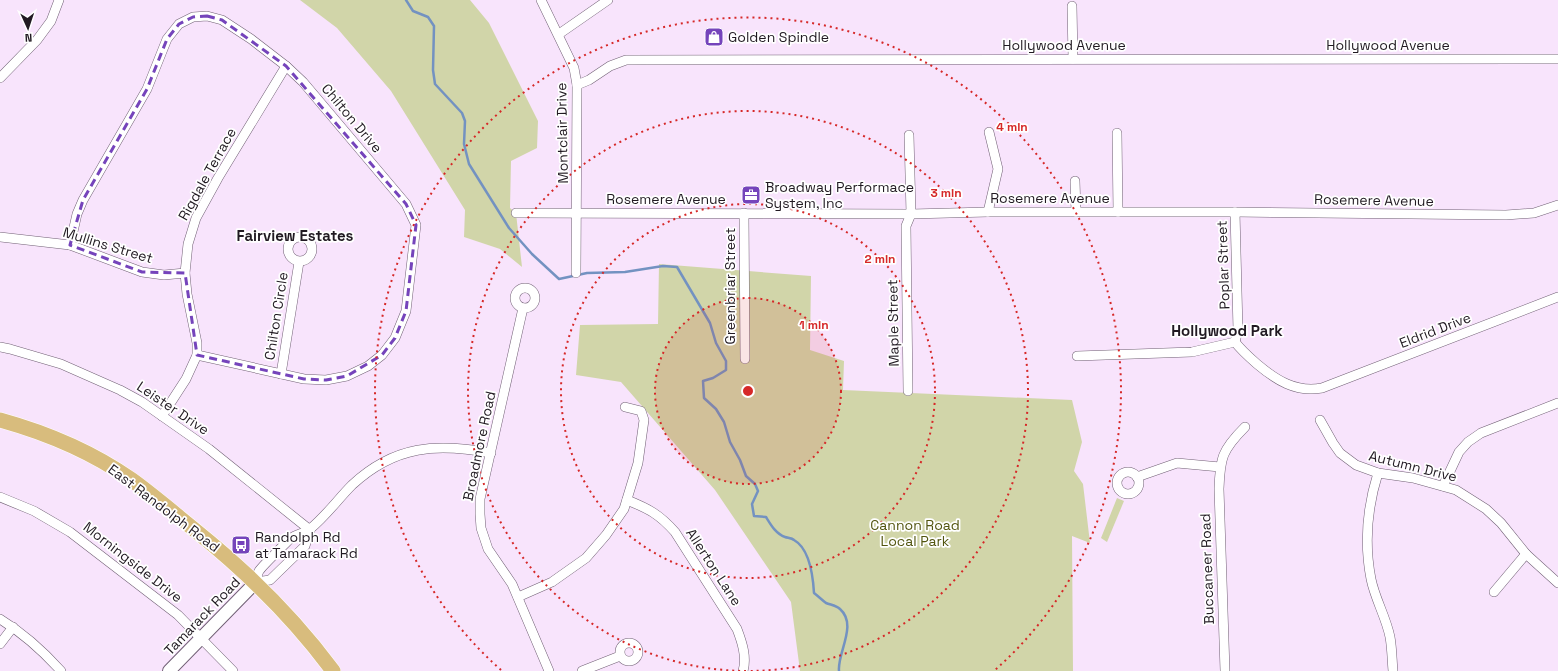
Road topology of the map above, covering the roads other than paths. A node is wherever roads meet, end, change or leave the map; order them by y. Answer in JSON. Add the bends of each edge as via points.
{"nodes":[{"id":1,"x":59,"y":0,"type":"edge"},
{"id":2,"x":541,"y":0,"type":"edge"},
{"id":3,"x":608,"y":0,"type":"edge"},
{"id":4,"x":1072,"y":6,"type":"dead end"},
{"id":5,"x":559,"y":34,"type":"junction"},
{"id":6,"x":1073,"y":59,"type":"junction"},
{"id":7,"x":1558,"y":59,"type":"edge"},
{"id":8,"x":286,"y":66,"type":"junction"},
{"id":9,"x":0,"y":78,"type":"edge"},
{"id":10,"x":577,"y":85,"type":"junction"},
{"id":11,"x":989,"y":132,"type":"dead end"},
{"id":12,"x":1117,"y":133,"type":"dead end"},
{"id":13,"x":909,"y":135,"type":"dead end"},
{"id":14,"x":1076,"y":181,"type":"dead end"},
{"id":15,"x":1558,"y":205,"type":"edge"},
{"id":16,"x":988,"y":212,"type":"junction"},
{"id":17,"x":1076,"y":212,"type":"junction"},
{"id":18,"x":1118,"y":212,"type":"junction"},
{"id":19,"x":1235,"y":212,"type":"junction"},
{"id":20,"x":516,"y":213,"type":"dead end"},
{"id":21,"x":577,"y":213,"type":"junction"},
{"id":22,"x":744,"y":213,"type":"junction"},
{"id":23,"x":910,"y":214,"type":"junction"},
{"id":24,"x":0,"y":237,"type":"edge"},
{"id":25,"x":70,"y":245,"type":"junction"},
{"id":26,"x":298,"y":262,"type":"dead end"},
{"id":27,"x":576,"y":273,"type":"dead end"},
{"id":28,"x":185,"y":274,"type":"junction"},
{"id":29,"x":1558,"y":297,"type":"edge"},
{"id":30,"x":523,"y":308,"type":"dead end"},
{"id":31,"x":1235,"y":342,"type":"junction"},
{"id":32,"x":0,"y":347,"type":"edge"},
{"id":33,"x":197,"y":356,"type":"junction"},
{"id":34,"x":1077,"y":356,"type":"dead end"},
{"id":35,"x":744,"y":359,"type":"dead end"},
{"id":36,"x":281,"y":374,"type":"junction"},
{"id":37,"x":908,"y":391,"type":"dead end"},
{"id":38,"x":1558,"y":404,"type":"edge"},
{"id":39,"x":625,"y":407,"type":"dead end"},
{"id":40,"x":162,"y":416,"type":"junction"},
{"id":41,"x":0,"y":420,"type":"edge"},
{"id":42,"x":1320,"y":420,"type":"dead end"},
{"id":43,"x":1245,"y":427,"type":"dead end"},
{"id":44,"x":491,"y":453,"type":"junction"},
{"id":45,"x":1220,"y":467,"type":"junction"},
{"id":46,"x":1378,"y":473,"type":"junction"},
{"id":47,"x":1137,"y":477,"type":"dead end"},
{"id":48,"x":1443,"y":486,"type":"junction"},
{"id":49,"x":0,"y":497,"type":"edge"},
{"id":50,"x":627,"y":500,"type":"junction"},
{"id":51,"x":310,"y":530,"type":"junction"},
{"id":52,"x":1526,"y":554,"type":"junction"},
{"id":53,"x":256,"y":582,"type":"junction"},
{"id":54,"x":1558,"y":583,"type":"edge"},
{"id":55,"x":1494,"y":592,"type":"dead end"},
{"id":56,"x":518,"y":597,"type":"junction"},
{"id":57,"x":0,"y":619,"type":"edge"},
{"id":58,"x":13,"y":627,"type":"junction"},
{"id":59,"x":202,"y":638,"type":"junction"},
{"id":60,"x":0,"y":644,"type":"edge"},
{"id":61,"x":620,"y":656,"type":"dead end"},
{"id":62,"x":61,"y":671,"type":"edge"},
{"id":63,"x":169,"y":671,"type":"edge"},
{"id":64,"x":233,"y":671,"type":"edge"},
{"id":65,"x":333,"y":671,"type":"edge"},
{"id":66,"x":549,"y":671,"type":"edge"},
{"id":67,"x":582,"y":671,"type":"edge"},
{"id":68,"x":743,"y":671,"type":"edge"},
{"id":69,"x":1225,"y":671,"type":"edge"},
{"id":70,"x":1393,"y":671,"type":"edge"}],
"edges":[{"from":1,"to":9,"type":"street","via":[[51,21],[38,40]]},
{"from":2,"to":5,"type":"street","name":"Montclair Drive"},
{"from":3,"to":5,"type":"street"},
{"from":4,"to":6,"type":"street"},
{"from":5,"to":10,"type":"street","name":"Montclair Drive","via":[[574,68]]},
{"from":6,"to":7,"type":"street","name":"Hollywood Avenue"},
{"from":6,"to":10,"type":"street","name":"Hollywood Avenue","via":[[626,60]]},
{"from":8,"to":25,"type":"street","name":"Chilton Drive","via":[[222,20],[207,16],[193,17],[179,24],[167,38],[147,90],[83,200]]},
{"from":8,"to":28,"type":"street","name":"Rigdale Terrace","via":[[196,218],[188,244]]},
{"from":8,"to":36,"type":"street","name":"Chilton Drive","via":[[304,82],[406,204],[416,225],[406,311],[395,338],[382,355],[368,366],[347,376],[333,379],[304,379]]},
{"from":10,"to":21,"type":"street","name":"Montclair Drive"},
{"from":11,"to":16,"type":"street","via":[[998,169]]},
{"from":12,"to":18,"type":"street"},
{"from":13,"to":23,"type":"street","name":"Maple Street"},
{"from":14,"to":17,"type":"street"},
{"from":15,"to":19,"type":"street","name":"Rosemere Avenue","via":[[1534,213],[1506,215]]},
{"from":16,"to":17,"type":"street","name":"Rosemere Avenue"},
{"from":16,"to":23,"type":"street","name":"Rosemere Avenue"},
{"from":17,"to":18,"type":"street","name":"Rosemere Avenue"},
{"from":18,"to":19,"type":"street","name":"Rosemere Avenue"},
{"from":19,"to":31,"type":"street","name":"Poplar Street","via":[[1238,330]]},
{"from":20,"to":21,"type":"street","name":"Rosemere Avenue"},
{"from":21,"to":22,"type":"street","name":"Rosemere Avenue"},
{"from":21,"to":27,"type":"street","name":"Montclair Drive"},
{"from":22,"to":23,"type":"street","name":"Rosemere Avenue"},
{"from":22,"to":35,"type":"street","name":"Greenbriar Street"},
{"from":23,"to":37,"type":"street","name":"Maple Street","via":[[906,226]]},
{"from":24,"to":25,"type":"street","name":"Mullins Street"},
{"from":25,"to":28,"type":"street","name":"Mullins Street","via":[[142,272]]},
{"from":26,"to":36,"type":"street","name":"Chilton Circle"},
{"from":28,"to":33,"type":"street","name":"Rigdale Terrace"},
{"from":29,"to":31,"type":"street","name":"Eldrid Drive","via":[[1322,388],[1305,389],[1273,377]]},
{"from":30,"to":44,"type":"street","name":"Broadmore Road"},
{"from":31,"to":34,"type":"street","via":[[1192,352]]},
{"from":32,"to":40,"type":"street","name":"Leister Drive","via":[[61,364],[120,390]]},
{"from":33,"to":36,"type":"street","name":"Chilton Drive"},
{"from":33,"to":40,"type":"street","name":"Rigdale Terrace","via":[[186,379]]},
{"from":38,"to":48,"type":"street","via":[[1481,433],[1468,442],[1459,452]]},
{"from":39,"to":50,"type":"street","via":[[641,410],[644,420],[638,463]]},
{"from":40,"to":51,"type":"street","name":"Leister Drive","via":[[209,449]]},
{"from":41,"to":53,"type":"main road","name":"East Randolph Road","via":[[66,443],[132,480]]},
{"from":42,"to":46,"type":"street","name":"Autumn Drive","via":[[1340,453],[1356,465]]},
{"from":43,"to":45,"type":"street","name":"Buccaneer Road","via":[[1224,451]]},
{"from":44,"to":51,"type":"street","name":"Tamarack Road","via":[[442,447],[401,454],[373,468],[352,485]]},
{"from":44,"to":56,"type":"street","name":"Broadmore Road","via":[[480,500],[481,528],[488,549]]},
{"from":45,"to":47,"type":"street","via":[[1177,463]]},
{"from":45,"to":69,"type":"street","name":"Buccaneer Road"},
{"from":46,"to":48,"type":"street","name":"Autumn Drive"},
{"from":46,"to":70,"type":"street","via":[[1368,517],[1366,553],[1371,581],[1390,637]]},
{"from":48,"to":52,"type":"street","name":"Autumn Drive","via":[[1456,490],[1486,509]]},
{"from":49,"to":59,"type":"street","name":"Morningside Drive","via":[[34,510],[70,532],[178,615]]},
{"from":50,"to":56,"type":"street","via":[[624,509],[606,535],[586,558],[552,582]]},
{"from":50,"to":68,"type":"street","name":"Allerton Lane","via":[[663,519],[675,532],[737,628],[742,642],[745,664]]},
{"from":51,"to":53,"type":"street","name":"Tamarack Road","via":[[292,538],[259,571]]},
{"from":51,"to":53,"type":"street","name":"Tamarack Road","via":[[304,546],[270,580]]},
{"from":52,"to":54,"type":"street","name":"Autumn Drive"},
{"from":52,"to":55,"type":"street"},
{"from":53,"to":59,"type":"street","name":"Tamarack Road"},
{"from":53,"to":65,"type":"main road","name":"East Randolph Road","via":[[281,607]]},
{"from":56,"to":66,"type":"street","name":"Broadmore Road"},
{"from":57,"to":58,"type":"street"},
{"from":58,"to":60,"type":"street"},
{"from":58,"to":62,"type":"street","via":[[48,656]]},
{"from":59,"to":63,"type":"street","name":"Tamarack Road"},
{"from":59,"to":64,"type":"street","name":"Morningside Drive"},
{"from":61,"to":67,"type":"street"}]}
